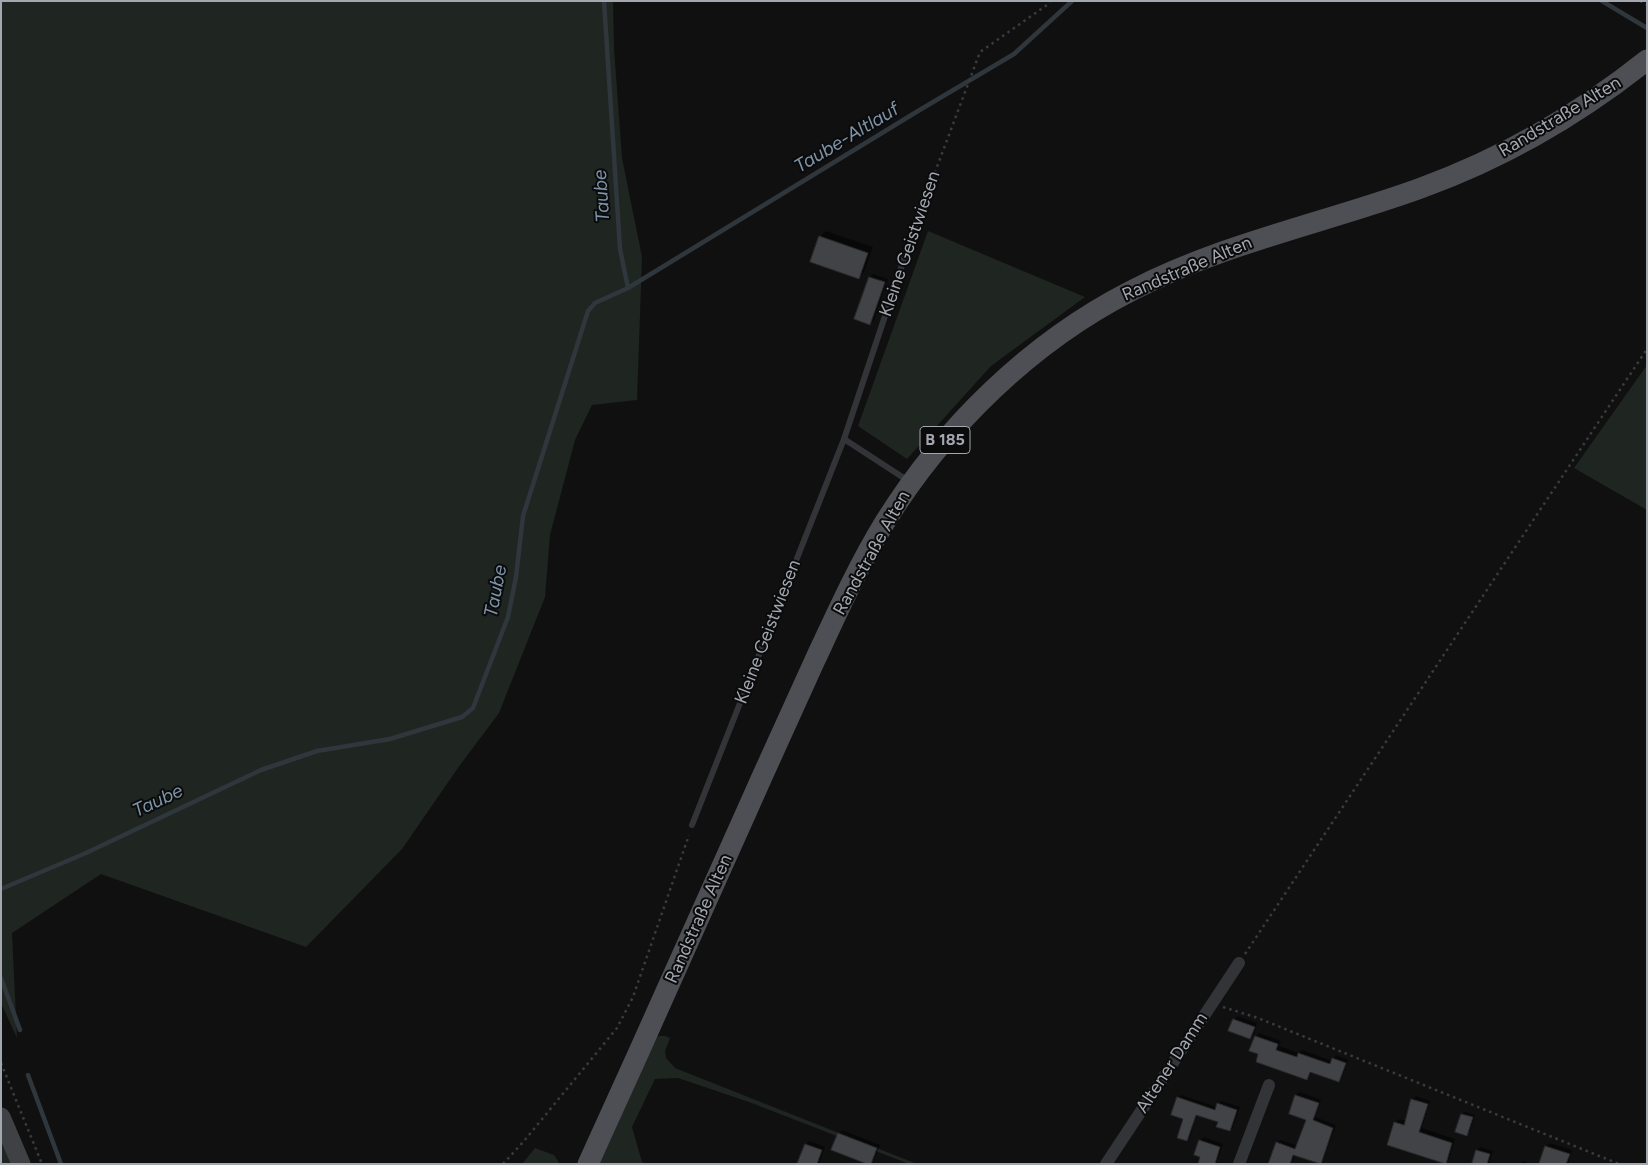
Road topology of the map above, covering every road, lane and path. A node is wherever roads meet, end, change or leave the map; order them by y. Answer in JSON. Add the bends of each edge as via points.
{"nodes":[{"id":1,"x":1050,"y":1,"type":"edge"},
{"id":2,"x":1640,"y":1,"type":"edge"},
{"id":3,"x":1647,"y":5,"type":"edge"},
{"id":4,"x":1647,"y":60,"type":"edge"},
{"id":5,"x":924,"y":200,"type":"joint"},
{"id":6,"x":1647,"y":349,"type":"edge"},
{"id":7,"x":844,"y":438,"type":"junction"},
{"id":8,"x":911,"y":483,"type":"junction"},
{"id":9,"x":692,"y":825,"type":"joint"},
{"id":10,"x":1239,"y":963,"type":"joint"},
{"id":11,"x":1213,"y":1001,"type":"junction"},
{"id":12,"x":1,"y":1062,"type":"edge"},
{"id":13,"x":1269,"y":1085,"type":"dead end"},
{"id":14,"x":1,"y":1117,"type":"edge"},
{"id":15,"x":21,"y":1164,"type":"edge"},
{"id":16,"x":42,"y":1164,"type":"edge"},
{"id":17,"x":503,"y":1164,"type":"edge"},
{"id":18,"x":588,"y":1164,"type":"edge"},
{"id":19,"x":1106,"y":1164,"type":"edge"},
{"id":20,"x":1239,"y":1164,"type":"edge"},
{"id":21,"x":1619,"y":1164,"type":"edge"}],
"edges":[{"from":1,"to":5,"type":"path","name":"Kleine Geistwiesen","via":[[980,52]]},
{"from":2,"to":3,"type":"path"},
{"from":4,"to":8,"type":"main road","name":"Randstraße Alten","number":"B 185","via":[[1611,89],[1569,116],[1487,161],[1404,194],[1212,254],[1099,308],[1036,353],[996,387],[954,430]]},
{"from":5,"to":7,"type":"lane","name":"Kleine Geistwiesen"},
{"from":6,"to":10,"type":"path"},
{"from":7,"to":8,"type":"lane"},
{"from":7,"to":9,"type":"lane","name":"Kleine Geistwiesen"},
{"from":8,"to":18,"type":"main road","name":"Randstraße Alten","number":"B 185","via":[[884,523],[832,624]]},
{"from":9,"to":17,"type":"path","via":[[633,997],[617,1028]]},
{"from":10,"to":11,"type":"street","name":"Altener Damm"},
{"from":11,"to":19,"type":"street","name":"Altener Damm"},
{"from":11,"to":21,"type":"path","via":[[1226,1009],[1258,1018]]},
{"from":12,"to":16,"type":"path"},
{"from":13,"to":20,"type":"street"},
{"from":14,"to":15,"type":"main road"}]}
